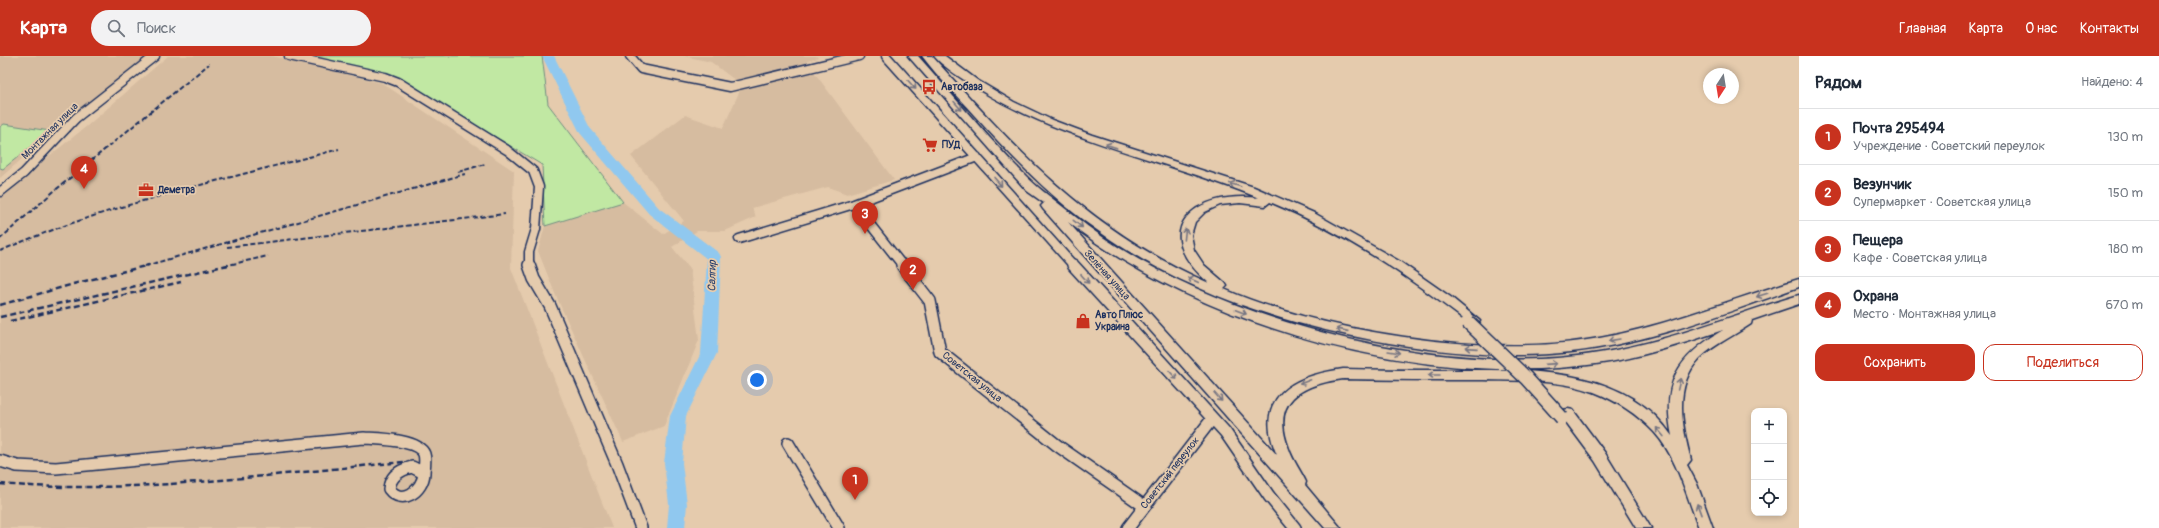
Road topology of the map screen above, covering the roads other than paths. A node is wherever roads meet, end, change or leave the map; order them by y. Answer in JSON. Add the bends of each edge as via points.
{"nodes":[{"id":1,"x":155,"y":56,"type":"edge"},
{"id":2,"x":289,"y":56,"type":"edge"},
{"id":3,"x":630,"y":56,"type":"edge"},
{"id":4,"x":859,"y":56,"type":"edge"},
{"id":5,"x":886,"y":56,"type":"edge"},
{"id":6,"x":913,"y":56,"type":"edge"},
{"id":7,"x":927,"y":56,"type":"edge"},
{"id":8,"x":938,"y":56,"type":"edge"},
{"id":9,"x":977,"y":157,"type":"junction"},
{"id":10,"x":1026,"y":182,"type":"junction"},
{"id":11,"x":0,"y":192,"type":"edge"},
{"id":12,"x":854,"y":204,"type":"junction"},
{"id":13,"x":739,"y":239,"type":"dead end"},
{"id":14,"x":1799,"y":283,"type":"edge"},
{"id":15,"x":1799,"y":299,"type":"edge"},
{"id":16,"x":1244,"y":301,"type":"junction"},
{"id":17,"x":1760,"y":312,"type":"junction"},
{"id":18,"x":1471,"y":322,"type":"junction"},
{"id":19,"x":1565,"y":416,"type":"junction"},
{"id":20,"x":1212,"y":419,"type":"junction"},
{"id":21,"x":788,"y":443,"type":"dead end"},
{"id":22,"x":0,"y":461,"type":"edge"},
{"id":23,"x":424,"y":473,"type":"dead end"},
{"id":24,"x":1692,"y":490,"type":"junction"},
{"id":25,"x":1308,"y":498,"type":"junction"},
{"id":26,"x":1144,"y":506,"type":"junction"},
{"id":27,"x":641,"y":528,"type":"edge"},
{"id":28,"x":839,"y":528,"type":"edge"},
{"id":29,"x":1128,"y":528,"type":"edge"},
{"id":30,"x":1295,"y":528,"type":"edge"},
{"id":31,"x":1334,"y":528,"type":"edge"},
{"id":32,"x":1636,"y":528,"type":"edge"},
{"id":33,"x":1644,"y":528,"type":"edge"},
{"id":34,"x":1706,"y":528,"type":"edge"}],
"edges":[{"from":1,"to":11,"type":"street","name":"Монтажная улица","via":[[76,118],[24,173]]},
{"from":2,"to":27,"type":"street","via":[[386,77],[398,82],[507,150],[533,171],[539,187],[536,229],[529,252],[529,266],[534,280],[550,306],[617,464]]},
{"from":3,"to":4,"type":"street","via":[[641,69],[730,87]]},
{"from":5,"to":9,"type":"street","one_way":true},
{"from":6,"to":10,"type":"main road","name":"Зелёная улица","one_way":true},
{"from":16,"to":7,"type":"main road","one_way":true,"via":[[1153,260],[1102,229],[1080,212],[1008,145]]},
{"from":18,"to":8,"type":"main road","one_way":true,"via":[[1388,259],[1327,224],[1251,191],[1096,141],[1046,122],[984,90]]},
{"from":9,"to":12,"type":"street"},
{"from":9,"to":20,"type":"street","one_way":true},
{"from":10,"to":17,"type":"main road","one_way":true,"via":[[1116,251],[1186,289],[1273,323],[1338,341],[1392,352],[1505,364],[1568,362],[1661,345]]},
{"from":10,"to":25,"type":"main road","name":"Зелёная улица","one_way":true},
{"from":12,"to":13,"type":"street"},
{"from":12,"to":26,"type":"street","name":"Советская улица","via":[[930,301],[940,352],[1058,446]]},
{"from":14,"to":16,"type":"main road","one_way":true,"via":[[1676,325],[1634,336],[1546,349],[1492,350],[1388,339],[1308,322]]},
{"from":15,"to":17,"type":"main road"},
{"from":16,"to":18,"type":"main road","one_way":true,"via":[[1208,277],[1195,265],[1187,251],[1184,238],[1187,224],[1198,211],[1211,204],[1235,199],[1256,200],[1294,213],[1385,262]]},
{"from":24,"to":17,"type":"main road","one_way":true,"via":[[1676,433],[1674,406],[1680,377],[1695,355]]},
{"from":18,"to":19,"type":"main road","bridge":true},
{"from":19,"to":32,"type":"main road"},
{"from":19,"to":33,"type":"main road","via":[[1600,457]]},
{"from":20,"to":26,"type":"street","name":"Советский переулок"},
{"from":20,"to":30,"type":"street","via":[[1225,432],[1269,496]]},
{"from":21,"to":28,"type":"street"},
{"from":22,"to":23,"type":"street","via":[[17,466],[56,468],[364,438],[392,439],[416,447],[422,451],[425,458]]},
{"from":24,"to":25,"type":"main road","one_way":true,"via":[[1677,457],[1659,429],[1626,401],[1590,384],[1550,377],[1343,374],[1325,376],[1299,384],[1282,401],[1277,412],[1279,442]]},
{"from":34,"to":24,"type":"main road","one_way":true},
{"from":25,"to":31,"type":"main road","name":"Зелёная улица"},
{"from":26,"to":29,"type":"street","name":"Советский переулок"}]}
